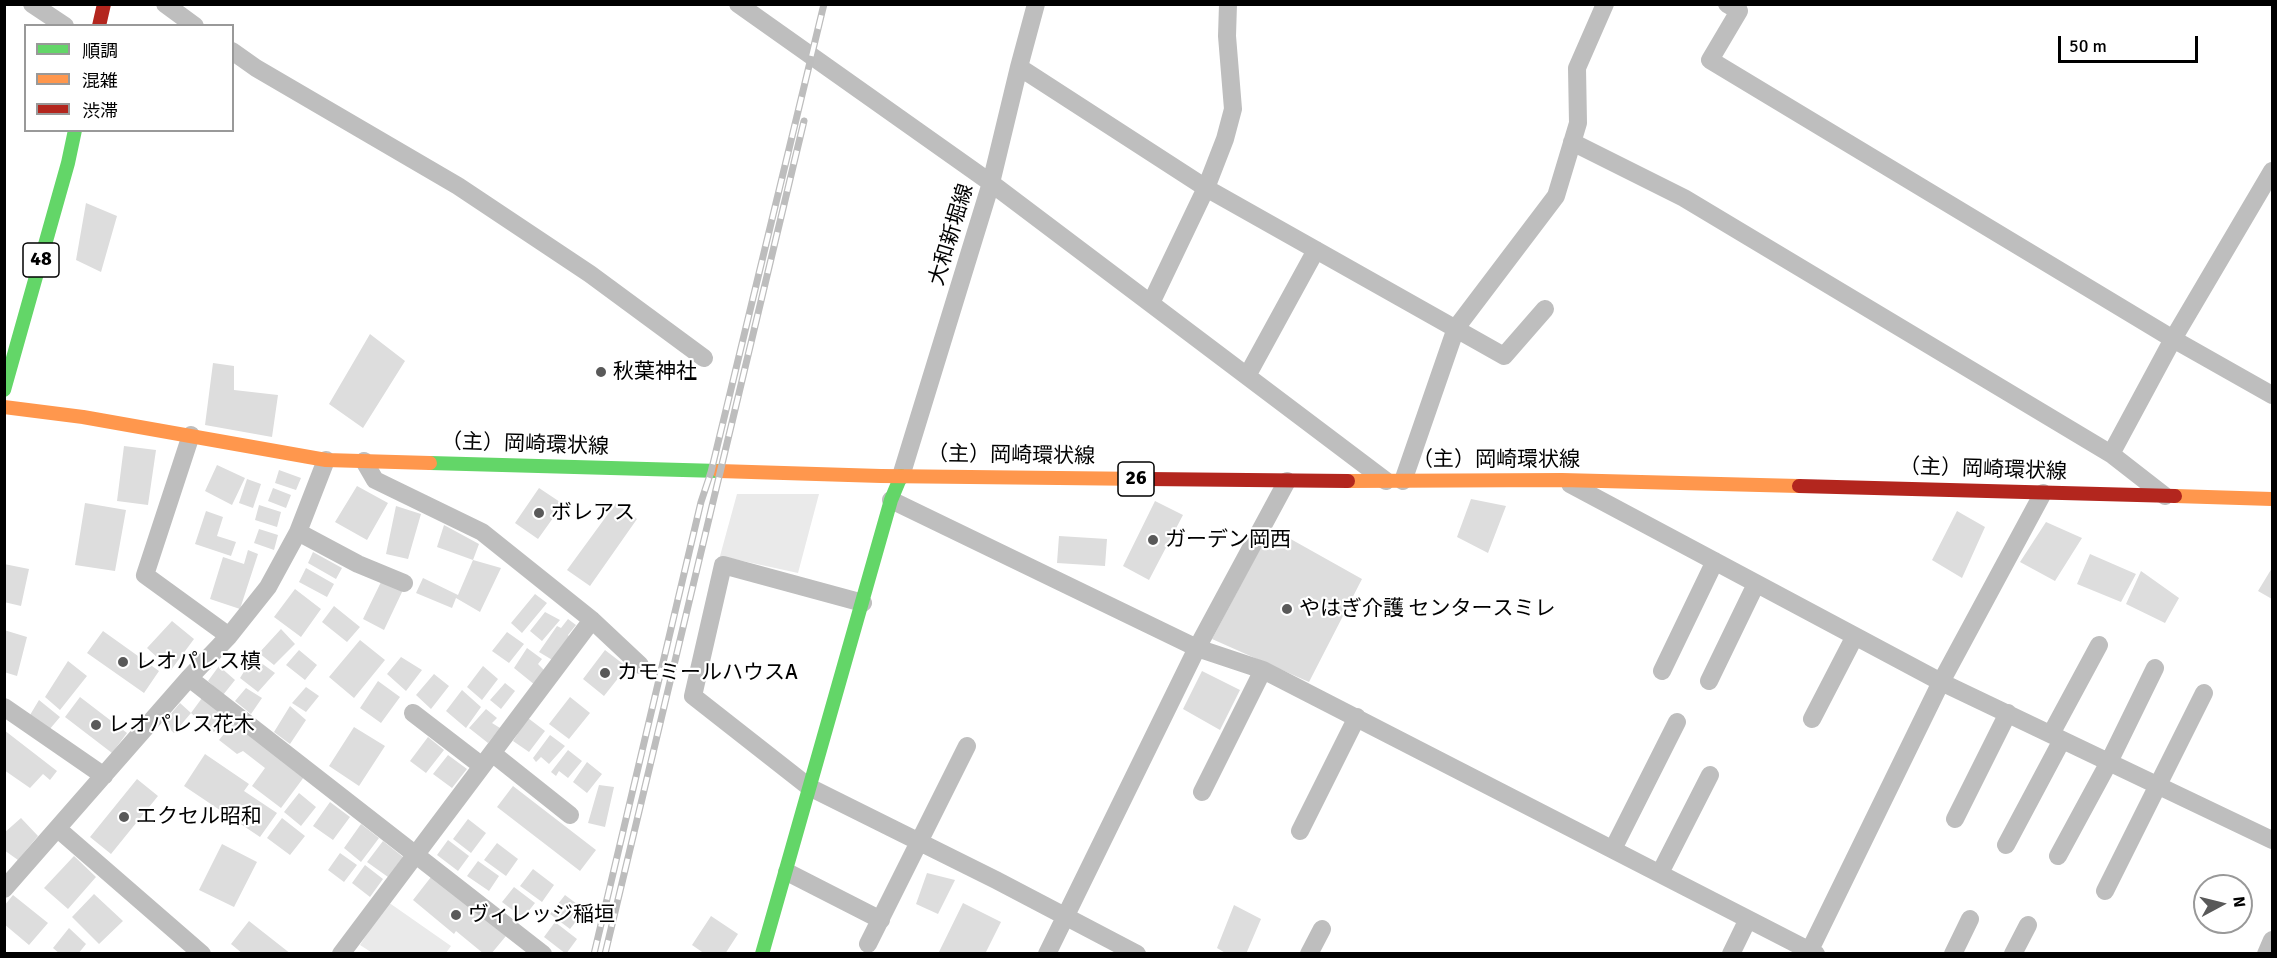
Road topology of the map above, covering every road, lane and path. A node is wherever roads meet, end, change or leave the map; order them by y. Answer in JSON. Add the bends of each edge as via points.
{"nodes":[{"id":1,"x":32,"y":4,"type":"edge"},
{"id":2,"x":104,"y":4,"type":"edge"},
{"id":3,"x":165,"y":4,"type":"edge"},
{"id":4,"x":738,"y":4,"type":"edge"},
{"id":5,"x":1036,"y":4,"type":"edge"},
{"id":6,"x":1228,"y":4,"type":"edge"},
{"id":7,"x":1605,"y":4,"type":"edge"},
{"id":8,"x":1727,"y":4,"type":"edge"},
{"id":9,"x":62,"y":24,"type":"edge"},
{"id":10,"x":99,"y":24,"type":"edge"},
{"id":11,"x":192,"y":24,"type":"edge"},
{"id":12,"x":234,"y":52,"type":"edge"},
{"id":13,"x":1018,"y":67,"type":"junction"},
{"id":14,"x":75,"y":132,"type":"edge"},
{"id":15,"x":1572,"y":142,"type":"junction"},
{"id":16,"x":2272,"y":171,"type":"edge"},
{"id":17,"x":991,"y":183,"type":"junction"},
{"id":18,"x":1206,"y":188,"type":"junction"},
{"id":19,"x":1316,"y":250,"type":"junction"},
{"id":20,"x":1151,"y":303,"type":"junction"},
{"id":21,"x":1545,"y":309,"type":"dead end"},
{"id":22,"x":1456,"y":328,"type":"junction"},
{"id":23,"x":2173,"y":339,"type":"junction"},
{"id":24,"x":704,"y":358,"type":"dead end"},
{"id":25,"x":1247,"y":376,"type":"junction"},
{"id":26,"x":4,"y":390,"type":"edge"},
{"id":27,"x":2272,"y":394,"type":"edge"},
{"id":28,"x":4,"y":407,"type":"edge"},
{"id":29,"x":191,"y":435,"type":"junction"},
{"id":30,"x":2111,"y":454,"type":"junction"},
{"id":31,"x":326,"y":460,"type":"junction"},
{"id":32,"x":364,"y":461,"type":"junction"},
{"id":33,"x":901,"y":476,"type":"junction"},
{"id":34,"x":1562,"y":480,"type":"junction"},
{"id":35,"x":1287,"y":481,"type":"junction"},
{"id":36,"x":1395,"y":481,"type":"junction"},
{"id":37,"x":2043,"y":493,"type":"junction"},
{"id":38,"x":2166,"y":497,"type":"junction"},
{"id":39,"x":2272,"y":499,"type":"edge"},
{"id":40,"x":891,"y":500,"type":"junction"},
{"id":41,"x":298,"y":532,"type":"junction"},
{"id":42,"x":1714,"y":561,"type":"junction"},
{"id":43,"x":404,"y":583,"type":"dead end"},
{"id":44,"x":1756,"y":584,"type":"junction"},
{"id":45,"x":863,"y":603,"type":"junction"},
{"id":46,"x":592,"y":620,"type":"junction"},
{"id":47,"x":229,"y":636,"type":"junction"},
{"id":48,"x":1855,"y":636,"type":"junction"},
{"id":49,"x":2099,"y":645,"type":"dead end"},
{"id":50,"x":1197,"y":648,"type":"junction"},
{"id":51,"x":640,"y":665,"type":"dead end"},
{"id":52,"x":2155,"y":668,"type":"dead end"},
{"id":53,"x":1263,"y":670,"type":"junction"},
{"id":54,"x":1662,"y":671,"type":"dead end"},
{"id":55,"x":189,"y":678,"type":"junction"},
{"id":56,"x":1709,"y":681,"type":"dead end"},
{"id":57,"x":1941,"y":682,"type":"junction"},
{"id":58,"x":2204,"y":693,"type":"dead end"},
{"id":59,"x":4,"y":707,"type":"edge"},
{"id":60,"x":413,"y":713,"type":"dead end"},
{"id":61,"x":2008,"y":713,"type":"junction"},
{"id":62,"x":1357,"y":717,"type":"junction"},
{"id":63,"x":1812,"y":719,"type":"dead end"},
{"id":64,"x":1677,"y":722,"type":"dead end"},
{"id":65,"x":2056,"y":737,"type":"junction"},
{"id":66,"x":967,"y":746,"type":"dead end"},
{"id":67,"x":487,"y":760,"type":"junction"},
{"id":68,"x":2109,"y":762,"type":"junction"},
{"id":69,"x":1710,"y":775,"type":"dead end"},
{"id":70,"x":104,"y":776,"type":"junction"},
{"id":71,"x":2157,"y":785,"type":"junction"},
{"id":72,"x":809,"y":787,"type":"junction"},
{"id":73,"x":1202,"y":792,"type":"dead end"},
{"id":74,"x":570,"y":815,"type":"dead end"},
{"id":75,"x":1955,"y":819,"type":"dead end"},
{"id":76,"x":58,"y":829,"type":"junction"},
{"id":77,"x":1300,"y":831,"type":"dead end"},
{"id":78,"x":2272,"y":840,"type":"edge"},
{"id":79,"x":920,"y":842,"type":"junction"},
{"id":80,"x":2006,"y":845,"type":"dead end"},
{"id":81,"x":1613,"y":849,"type":"junction"},
{"id":82,"x":417,"y":854,"type":"junction"},
{"id":83,"x":2058,"y":856,"type":"dead end"},
{"id":84,"x":787,"y":872,"type":"junction"},
{"id":85,"x":1659,"y":873,"type":"junction"},
{"id":86,"x":4,"y":890,"type":"edge"},
{"id":87,"x":2105,"y":891,"type":"dead end"},
{"id":88,"x":1065,"y":918,"type":"junction"},
{"id":89,"x":1748,"y":919,"type":"junction"},
{"id":90,"x":1970,"y":919,"type":"dead end"},
{"id":91,"x":881,"y":920,"type":"junction"},
{"id":92,"x":2028,"y":925,"type":"dead end"},
{"id":93,"x":1322,"y":929,"type":"dead end"},
{"id":94,"x":2272,"y":940,"type":"edge"},
{"id":95,"x":868,"y":944,"type":"dead end"},
{"id":96,"x":1129,"y":952,"type":"edge"},
{"id":97,"x":1811,"y":953,"type":"edge"},
{"id":98,"x":202,"y":954,"type":"edge"},
{"id":99,"x":341,"y":954,"type":"edge"},
{"id":100,"x":543,"y":954,"type":"edge"},
{"id":101,"x":762,"y":954,"type":"edge"},
{"id":102,"x":1047,"y":954,"type":"edge"},
{"id":103,"x":1309,"y":954,"type":"edge"},
{"id":104,"x":1731,"y":954,"type":"edge"},
{"id":105,"x":1953,"y":954,"type":"edge"},
{"id":106,"x":2013,"y":954,"type":"edge"},
{"id":107,"x":2266,"y":954,"type":"edge"}],
"edges":[{"from":1,"to":9,"type":"street"},
{"from":2,"to":10,"type":"main road"},
{"from":3,"to":11,"type":"street"},
{"from":4,"to":17,"type":"street"},
{"from":5,"to":13,"type":"street","name":"大和新堀線"},
{"from":6,"to":18,"type":"street","via":[[1233,109]]},
{"from":7,"to":15,"type":"street","via":[[1577,68],[1578,123]]},
{"from":8,"to":23,"type":"street","via":[[1739,11],[1710,60]]},
{"from":12,"to":24,"type":"street","via":[[458,186],[590,274]]},
{"from":13,"to":17,"type":"street","name":"大和新堀線"},
{"from":13,"to":18,"type":"street"},
{"from":14,"to":26,"type":"main road","number":"48"},
{"from":15,"to":22,"type":"street","via":[[1556,196]]},
{"from":15,"to":30,"type":"street","via":[[1684,198]]},
{"from":16,"to":23,"type":"street"},
{"from":17,"to":20,"type":"street"},
{"from":17,"to":33,"type":"street","name":"大和新堀線"},
{"from":18,"to":19,"type":"street"},
{"from":18,"to":20,"type":"street"},
{"from":19,"to":22,"type":"street"},
{"from":19,"to":25,"type":"street"},
{"from":20,"to":25,"type":"street"},
{"from":21,"to":22,"type":"street","via":[[1504,356]]},
{"from":22,"to":36,"type":"street"},
{"from":23,"to":27,"type":"street"},
{"from":23,"to":30,"type":"street"},
{"from":25,"to":36,"type":"street"},
{"from":28,"to":29,"type":"main road","name":"（主）岡崎環状線","number":"26"},
{"from":29,"to":31,"type":"main road","name":"（主）岡崎環状線","number":"26"},
{"from":29,"to":47,"type":"street","via":[[145,575]]},
{"from":30,"to":38,"type":"street"},
{"from":31,"to":32,"type":"main road","name":"（主）岡崎環状線","number":"26"},
{"from":31,"to":41,"type":"street"},
{"from":32,"to":33,"type":"main road","name":"（主）岡崎環状線","number":"26"},
{"from":32,"to":46,"type":"street","via":[[375,480],[482,532]]},
{"from":33,"to":35,"type":"main road","name":"（主）岡崎環状線","number":"26"},
{"from":33,"to":40,"type":"main road"},
{"from":34,"to":36,"type":"main road","name":"（主）岡崎環状線","number":"26"},
{"from":34,"to":37,"type":"main road","name":"（主）岡崎環状線","number":"26"},
{"from":34,"to":42,"type":"street"},
{"from":35,"to":36,"type":"main road","name":"（主）岡崎環状線","number":"26"},
{"from":35,"to":50,"type":"street"},
{"from":37,"to":38,"type":"main road","name":"（主）岡崎環状線","number":"26"},
{"from":37,"to":57,"type":"street"},
{"from":38,"to":39,"type":"main road","name":"（主）岡崎環状線","number":"26"},
{"from":40,"to":45,"type":"main road"},
{"from":40,"to":50,"type":"street"},
{"from":41,"to":43,"type":"street"},
{"from":41,"to":47,"type":"street","via":[[268,587]]},
{"from":42,"to":44,"type":"street"},
{"from":42,"to":54,"type":"street"},
{"from":44,"to":48,"type":"street"},
{"from":44,"to":56,"type":"street"},
{"from":45,"to":72,"type":"main road"},
{"from":45,"to":72,"type":"street","via":[[723,565],[693,696]]},
{"from":46,"to":51,"type":"street"},
{"from":46,"to":67,"type":"street"},
{"from":47,"to":55,"type":"street"},
{"from":48,"to":57,"type":"street"},
{"from":48,"to":63,"type":"street"},
{"from":49,"to":65,"type":"street"},
{"from":50,"to":53,"type":"street"},
{"from":50,"to":88,"type":"street"},
{"from":52,"to":68,"type":"street"},
{"from":53,"to":62,"type":"street"},
{"from":53,"to":73,"type":"street"},
{"from":55,"to":70,"type":"street"},
{"from":55,"to":82,"type":"street"},
{"from":57,"to":61,"type":"street"},
{"from":57,"to":97,"type":"street"},
{"from":58,"to":71,"type":"street"},
{"from":59,"to":70,"type":"street"},
{"from":60,"to":67,"type":"street"},
{"from":61,"to":65,"type":"street"},
{"from":61,"to":75,"type":"street"},
{"from":62,"to":77,"type":"street"},
{"from":62,"to":81,"type":"street"},
{"from":64,"to":81,"type":"street"},
{"from":65,"to":68,"type":"street"},
{"from":65,"to":80,"type":"street"},
{"from":66,"to":79,"type":"street"},
{"from":67,"to":74,"type":"street"},
{"from":67,"to":82,"type":"street"},
{"from":68,"to":71,"type":"street"},
{"from":68,"to":83,"type":"street"},
{"from":69,"to":85,"type":"street"},
{"from":70,"to":76,"type":"street"},
{"from":71,"to":78,"type":"street"},
{"from":71,"to":87,"type":"street"},
{"from":72,"to":79,"type":"street"},
{"from":72,"to":84,"type":"main road"},
{"from":76,"to":86,"type":"street"},
{"from":76,"to":98,"type":"street"},
{"from":79,"to":88,"type":"street"},
{"from":79,"to":91,"type":"street"},
{"from":81,"to":85,"type":"street"},
{"from":82,"to":99,"type":"street"},
{"from":82,"to":100,"type":"street"},
{"from":84,"to":91,"type":"street"},
{"from":84,"to":101,"type":"main road"},
{"from":85,"to":89,"type":"street"},
{"from":88,"to":96,"type":"street"},
{"from":88,"to":102,"type":"street"},
{"from":89,"to":97,"type":"street"},
{"from":89,"to":104,"type":"street"},
{"from":90,"to":105,"type":"street"},
{"from":91,"to":95,"type":"street"},
{"from":92,"to":106,"type":"street"},
{"from":93,"to":103,"type":"street"},
{"from":94,"to":107,"type":"street"}]}
